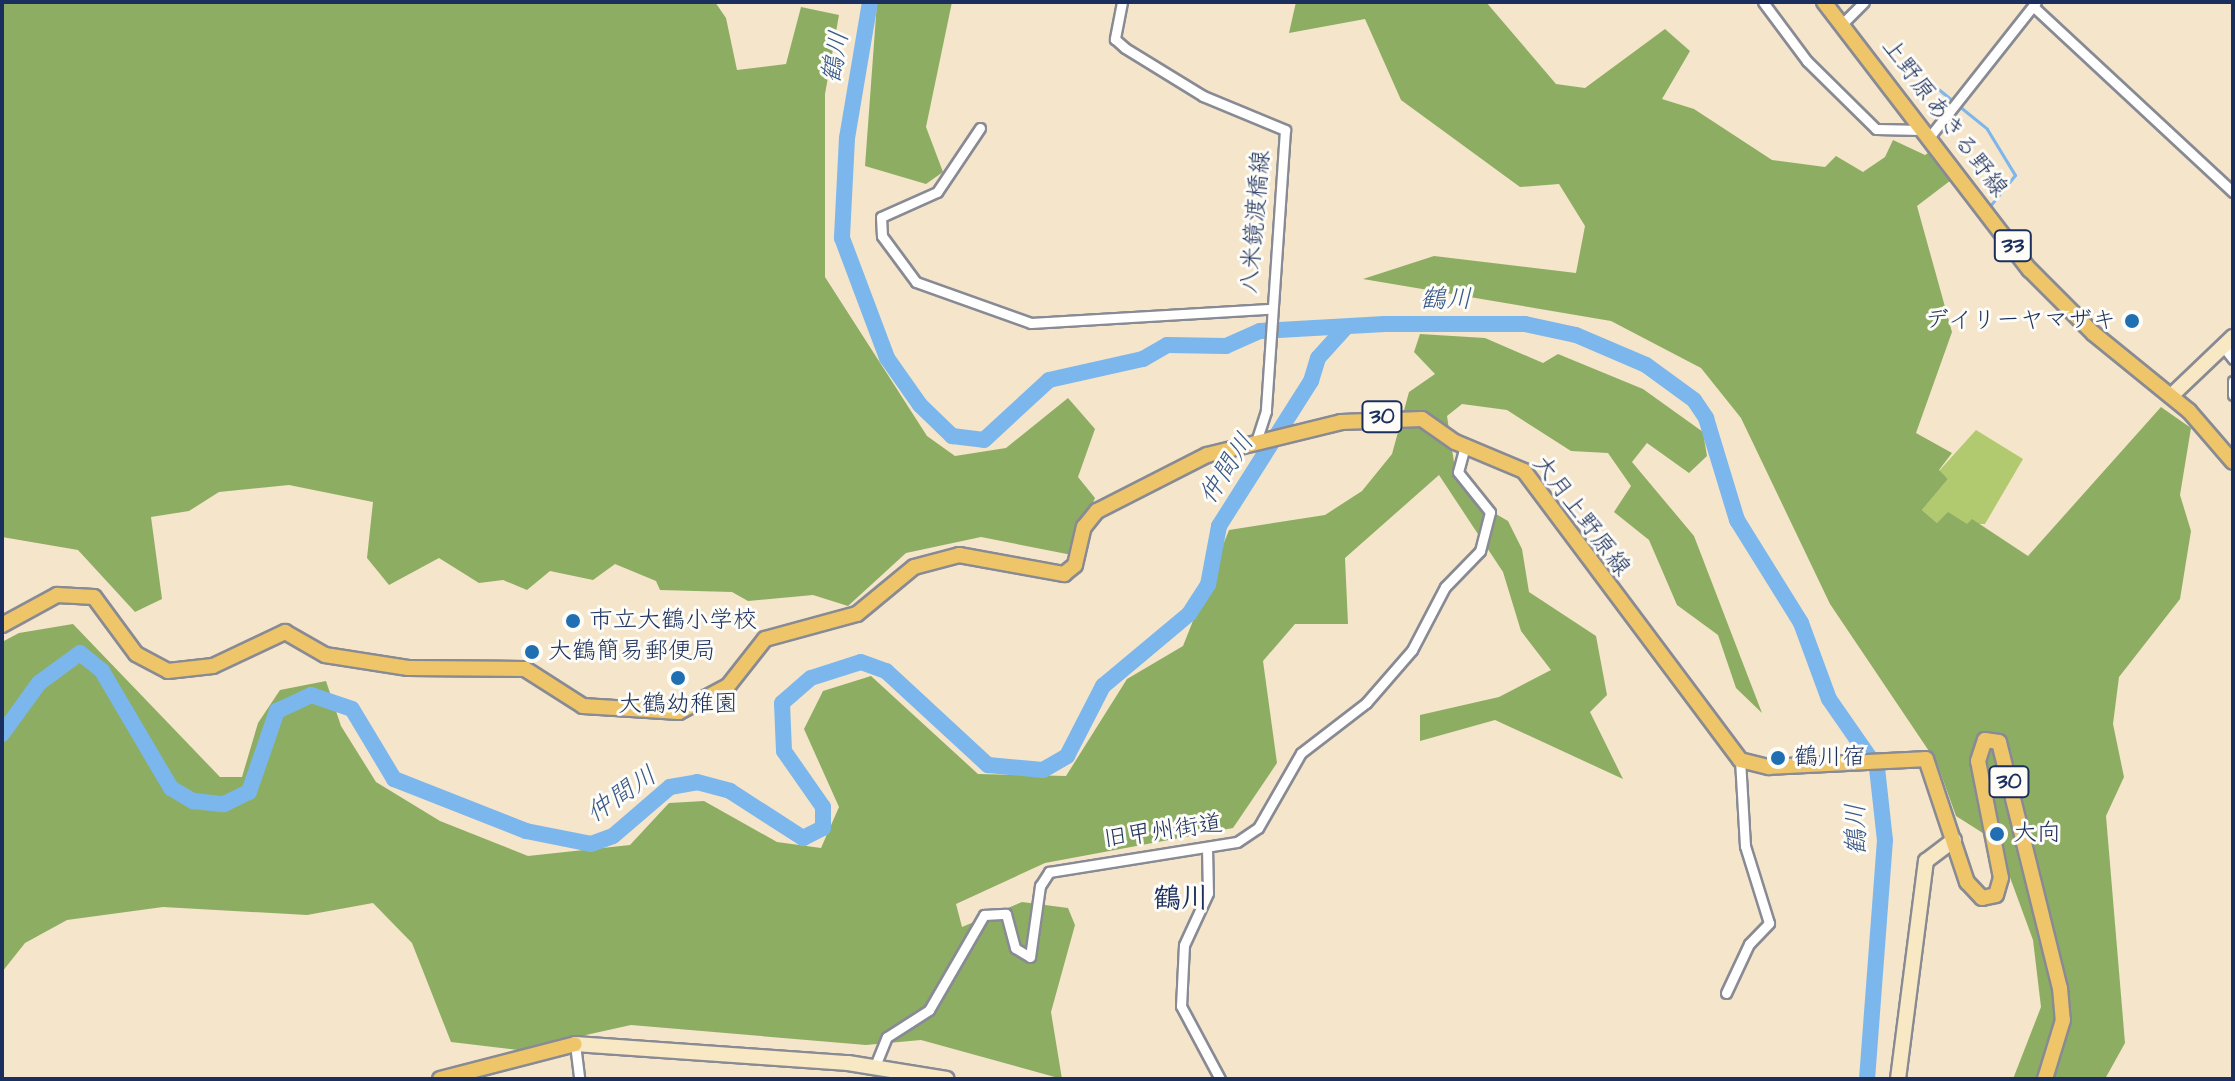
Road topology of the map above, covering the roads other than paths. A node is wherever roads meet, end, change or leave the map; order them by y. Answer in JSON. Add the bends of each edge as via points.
{"nodes":[{"id":1,"x":1122,"y":2,"type":"edge"},
{"id":2,"x":1763,"y":2,"type":"edge"},
{"id":3,"x":1824,"y":2,"type":"edge"},
{"id":4,"x":1864,"y":2,"type":"edge"},
{"id":5,"x":2036,"y":5,"type":"edge"},
{"id":6,"x":1842,"y":24,"type":"junction"},
{"id":7,"x":980,"y":128,"type":"dead end"},
{"id":8,"x":1928,"y":132,"type":"junction"},
{"id":9,"x":2233,"y":192,"type":"edge"},
{"id":10,"x":1269,"y":309,"type":"junction"},
{"id":11,"x":2230,"y":348,"type":"edge"},
{"id":12,"x":2233,"y":381,"type":"edge"},
{"id":13,"x":2233,"y":395,"type":"edge"},
{"id":14,"x":2171,"y":396,"type":"junction"},
{"id":15,"x":1260,"y":441,"type":"junction"},
{"id":16,"x":1465,"y":446,"type":"junction"},
{"id":17,"x":2233,"y":462,"type":"edge"},
{"id":18,"x":2,"y":625,"type":"edge"},
{"id":19,"x":1740,"y":760,"type":"junction"},
{"id":20,"x":1954,"y":840,"type":"junction"},
{"id":21,"x":1207,"y":847,"type":"junction"},
{"id":22,"x":1726,"y":993,"type":"dead end"},
{"id":23,"x":575,"y":1044,"type":"junction"},
{"id":24,"x":875,"y":1066,"type":"junction"},
{"id":25,"x":440,"y":1079,"type":"edge"},
{"id":26,"x":579,"y":1079,"type":"edge"},
{"id":27,"x":947,"y":1079,"type":"edge"},
{"id":28,"x":1220,"y":1079,"type":"edge"},
{"id":29,"x":1898,"y":1079,"type":"edge"},
{"id":30,"x":2045,"y":1079,"type":"edge"}],
"edges":[{"from":1,"to":10,"type":"street","name":"八米鏡渡橋線","via":[[1115,39],[1125,48],[1203,96],[1285,130]]},
{"from":2,"to":8,"type":"street","via":[[1807,61],[1876,129]]},
{"from":3,"to":6,"type":"main road","name":"上野原あきる野線","number":"33"},
{"from":4,"to":6,"type":"street"},
{"from":5,"to":8,"type":"street"},
{"from":5,"to":9,"type":"street"},
{"from":6,"to":8,"type":"main road","name":"上野原あきる野線","number":"33"},
{"from":7,"to":10,"type":"street","via":[[937,192],[881,217],[882,236],[916,282],[1031,323]]},
{"from":8,"to":14,"type":"main road","name":"上野原あきる野線","number":"33","via":[[2030,270],[2093,333]]},
{"from":10,"to":15,"type":"street","via":[[1267,401]]},
{"from":11,"to":14,"type":"street"},
{"from":12,"to":13,"type":"street"},
{"from":14,"to":17,"type":"main road","name":"上野原あきる野線","number":"33"},
{"from":15,"to":16,"type":"main road","name":"大月上野原線","number":"30","via":[[1414,417]]},
{"from":15,"to":18,"type":"main road","name":"大月上野原線","number":"30","via":[[1207,455],[1097,511],[1084,527],[1075,565],[1064,574],[973,556],[927,562],[891,581],[857,614],[765,639],[728,686],[679,712],[583,706],[525,669],[364,663],[318,653],[285,632],[213,666],[168,671],[136,654],[94,597],[57,595],[21,621]]},
{"from":16,"to":19,"type":"main road","name":"大月上野原線","number":"30","via":[[1524,471]]},
{"from":16,"to":21,"type":"street","name":"旧甲州街道","via":[[1458,472],[1490,512],[1480,551],[1445,587],[1412,650],[1366,703],[1301,753],[1258,828],[1237,842]]},
{"from":19,"to":20,"type":"main road","number":"30","via":[[1769,767],[1913,755],[1933,766]]},
{"from":19,"to":22,"type":"street","via":[[1745,846],[1769,923],[1749,944]]},
{"from":20,"to":29,"type":"street","via":[[1926,861]]},
{"from":20,"to":30,"type":"main road","number":"30","via":[[1973,892],[1996,895],[2001,878],[1978,761],[1985,740],[1999,742],[2060,988],[2063,1020]]},
{"from":21,"to":24,"type":"street","name":"旧甲州街道","via":[[1049,872],[1040,886],[1035,948],[1026,959],[1015,948],[1006,914],[984,915],[929,1010],[887,1037]]},
{"from":21,"to":28,"type":"street","via":[[1208,893],[1184,945],[1181,1006]]},
{"from":23,"to":24,"type":"street"},
{"from":23,"to":25,"type":"main road"},
{"from":23,"to":26,"type":"street"},
{"from":24,"to":27,"type":"street"}]}
